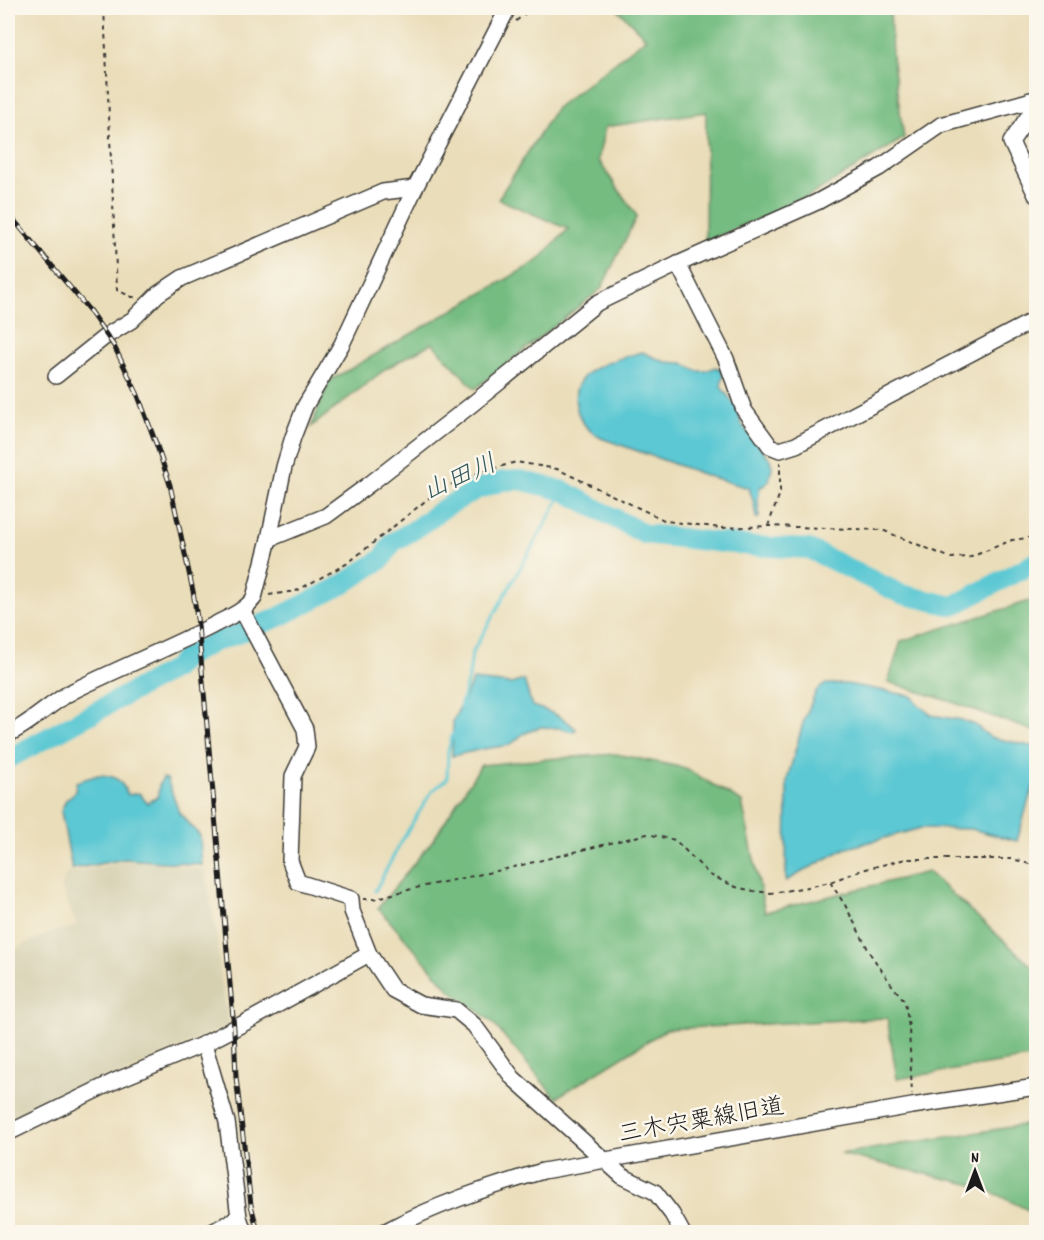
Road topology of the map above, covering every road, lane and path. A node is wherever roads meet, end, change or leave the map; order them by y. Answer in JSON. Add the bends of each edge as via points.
{"nodes":[{"id":1,"x":104,"y":8,"type":"edge"},
{"id":2,"x":508,"y":8,"type":"edge"},
{"id":3,"x":1033,"y":99,"type":"edge"},
{"id":4,"x":414,"y":188,"type":"junction"},
{"id":5,"x":1036,"y":195,"type":"edge"},
{"id":6,"x":678,"y":264,"type":"junction"},
{"id":7,"x":158,"y":294,"type":"junction"},
{"id":8,"x":1036,"y":319,"type":"edge"},
{"id":9,"x":56,"y":376,"type":"dead end"},
{"id":10,"x":780,"y":450,"type":"junction"},
{"id":11,"x":768,"y":526,"type":"junction"},
{"id":12,"x":1036,"y":537,"type":"edge"},
{"id":13,"x":269,"y":539,"type":"junction"},
{"id":14,"x":254,"y":598,"type":"junction"},
{"id":15,"x":242,"y":610,"type":"junction"},
{"id":16,"x":8,"y":734,"type":"edge"},
{"id":17,"x":1036,"y":866,"type":"edge"},
{"id":18,"x":830,"y":882,"type":"junction"},
{"id":19,"x":351,"y":899,"type":"junction"},
{"id":20,"x":369,"y":954,"type":"junction"},
{"id":21,"x":204,"y":1044,"type":"junction"},
{"id":22,"x":1036,"y":1087,"type":"edge"},
{"id":23,"x":912,"y":1106,"type":"junction"},
{"id":24,"x":8,"y":1133,"type":"edge"},
{"id":25,"x":602,"y":1159,"type":"junction"},
{"id":26,"x":239,"y":1217,"type":"junction"},
{"id":27,"x":212,"y":1233,"type":"edge"},
{"id":28,"x":244,"y":1233,"type":"edge"},
{"id":29,"x":384,"y":1233,"type":"edge"},
{"id":30,"x":682,"y":1233,"type":"edge"}],
"edges":[{"from":1,"to":7,"type":"path","via":[[117,290],[132,297]]},
{"from":2,"to":4,"type":"street"},
{"from":3,"to":5,"type":"street","via":[[1030,114],[1011,142]]},
{"from":3,"to":6,"type":"street","via":[[941,125],[879,168],[817,202]]},
{"from":4,"to":7,"type":"street","via":[[382,192],[182,278]]},
{"from":4,"to":13,"type":"street","via":[[342,344],[305,406],[284,467]]},
{"from":6,"to":10,"type":"street","via":[[726,359],[744,410],[770,446]]},
{"from":6,"to":13,"type":"street","via":[[597,303],[326,516]]},
{"from":7,"to":9,"type":"street","via":[[132,320]]},
{"from":8,"to":10,"type":"street"},
{"from":10,"to":11,"type":"path","via":[[780,493]]},
{"from":11,"to":12,"type":"path","via":[[882,530],[951,558],[971,557],[1012,540]]},
{"from":11,"to":14,"type":"path","via":[[722,528],[666,520],[557,469],[516,462],[465,477],[434,494],[348,563],[296,591]]},
{"from":13,"to":14,"type":"street"},
{"from":14,"to":15,"type":"street"},
{"from":15,"to":16,"type":"street","via":[[70,692]]},
{"from":15,"to":19,"type":"street","via":[[305,729],[307,747],[293,776],[290,861],[294,874],[298,882]]},
{"from":17,"to":18,"type":"path","via":[[1013,859],[906,859]]},
{"from":18,"to":19,"type":"path","via":[[771,893],[736,887],[710,875],[675,840],[647,834],[373,899]]},
{"from":18,"to":23,"type":"path","via":[[871,955],[905,1002]]},
{"from":19,"to":20,"type":"street"},
{"from":20,"to":21,"type":"street"},
{"from":20,"to":25,"type":"street","via":[[393,990],[421,1005],[456,1010],[474,1025],[513,1078]]},
{"from":21,"to":24,"type":"street","via":[[115,1081]]},
{"from":21,"to":26,"type":"street","via":[[227,1122]]},
{"from":22,"to":23,"type":"street","name":"三木宍粟線旧道"},
{"from":23,"to":25,"type":"street","name":"三木宍粟線旧道"},
{"from":25,"to":29,"type":"street","name":"三木宍粟線旧道","via":[[490,1187]]},
{"from":25,"to":30,"type":"street","via":[[622,1176],[655,1192]]},
{"from":26,"to":27,"type":"street"},
{"from":26,"to":28,"type":"street"}]}
